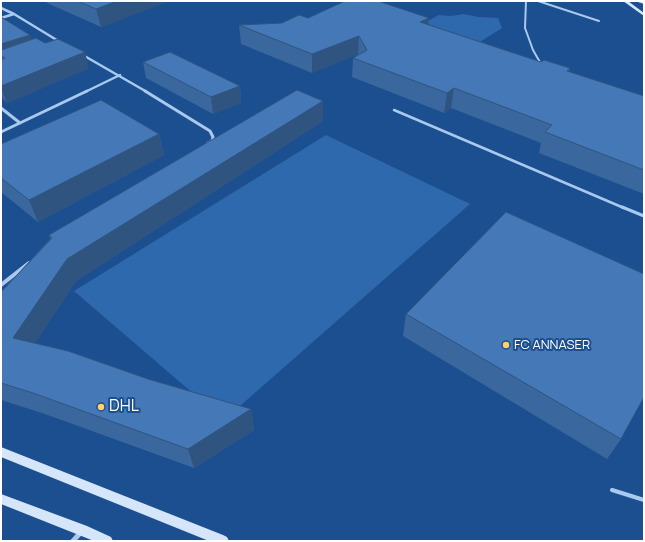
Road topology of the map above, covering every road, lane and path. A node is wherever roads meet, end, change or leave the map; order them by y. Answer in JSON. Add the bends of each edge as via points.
{"nodes":[{"id":1,"x":526,"y":1,"type":"edge"},
{"id":2,"x":538,"y":1,"type":"edge"},
{"id":3,"x":625,"y":1,"type":"edge"},
{"id":4,"x":640,"y":1,"type":"edge"},
{"id":5,"x":644,"y":3,"type":"edge"},
{"id":6,"x":1,"y":8,"type":"edge"},
{"id":7,"x":638,"y":10,"type":"junction"},
{"id":8,"x":644,"y":10,"type":"edge"},
{"id":9,"x":14,"y":14,"type":"junction"},
{"id":10,"x":644,"y":15,"type":"edge"},
{"id":11,"x":1,"y":18,"type":"edge"},
{"id":12,"x":599,"y":21,"type":"dead end"},
{"id":13,"x":56,"y":46,"type":"edge"},
{"id":14,"x":76,"y":51,"type":"edge"},
{"id":15,"x":544,"y":68,"type":"edge"},
{"id":16,"x":120,"y":75,"type":"junction"},
{"id":17,"x":1,"y":108,"type":"edge"},
{"id":18,"x":394,"y":110,"type":"dead end"},
{"id":19,"x":20,"y":123,"type":"junction"},
{"id":20,"x":1,"y":132,"type":"edge"},
{"id":21,"x":205,"y":145,"type":"edge"},
{"id":22,"x":644,"y":216,"type":"edge"},
{"id":23,"x":36,"y":259,"type":"edge"},
{"id":24,"x":1,"y":285,"type":"edge"},
{"id":25,"x":1,"y":452,"type":"edge"},
{"id":26,"x":612,"y":490,"type":"dead end"},
{"id":27,"x":1,"y":499,"type":"edge"},
{"id":28,"x":644,"y":500,"type":"edge"},
{"id":29,"x":83,"y":530,"type":"junction"},
{"id":30,"x":73,"y":541,"type":"edge"},
{"id":31,"x":107,"y":541,"type":"edge"},
{"id":32,"x":223,"y":541,"type":"edge"}],
"edges":[{"from":1,"to":15,"type":"lane","via":[[525,28],[533,50]]},
{"from":2,"to":12,"type":"lane"},
{"from":3,"to":7,"type":"street"},
{"from":4,"to":5,"type":"street"},
{"from":6,"to":9,"type":"street"},
{"from":7,"to":8,"type":"street"},
{"from":7,"to":10,"type":"street"},
{"from":9,"to":11,"type":"street"},
{"from":9,"to":13,"type":"street","via":[[63,44]]},
{"from":14,"to":16,"type":"street"},
{"from":16,"to":19,"type":"street"},
{"from":16,"to":21,"type":"street","via":[[210,131],[212,141]]},
{"from":17,"to":19,"type":"street"},
{"from":18,"to":22,"type":"lane"},
{"from":19,"to":20,"type":"street"},
{"from":23,"to":24,"type":"street"},
{"from":25,"to":32,"type":"street"},
{"from":26,"to":28,"type":"lane"},
{"from":27,"to":29,"type":"street"},
{"from":29,"to":30,"type":"street"},
{"from":29,"to":31,"type":"street"}]}
